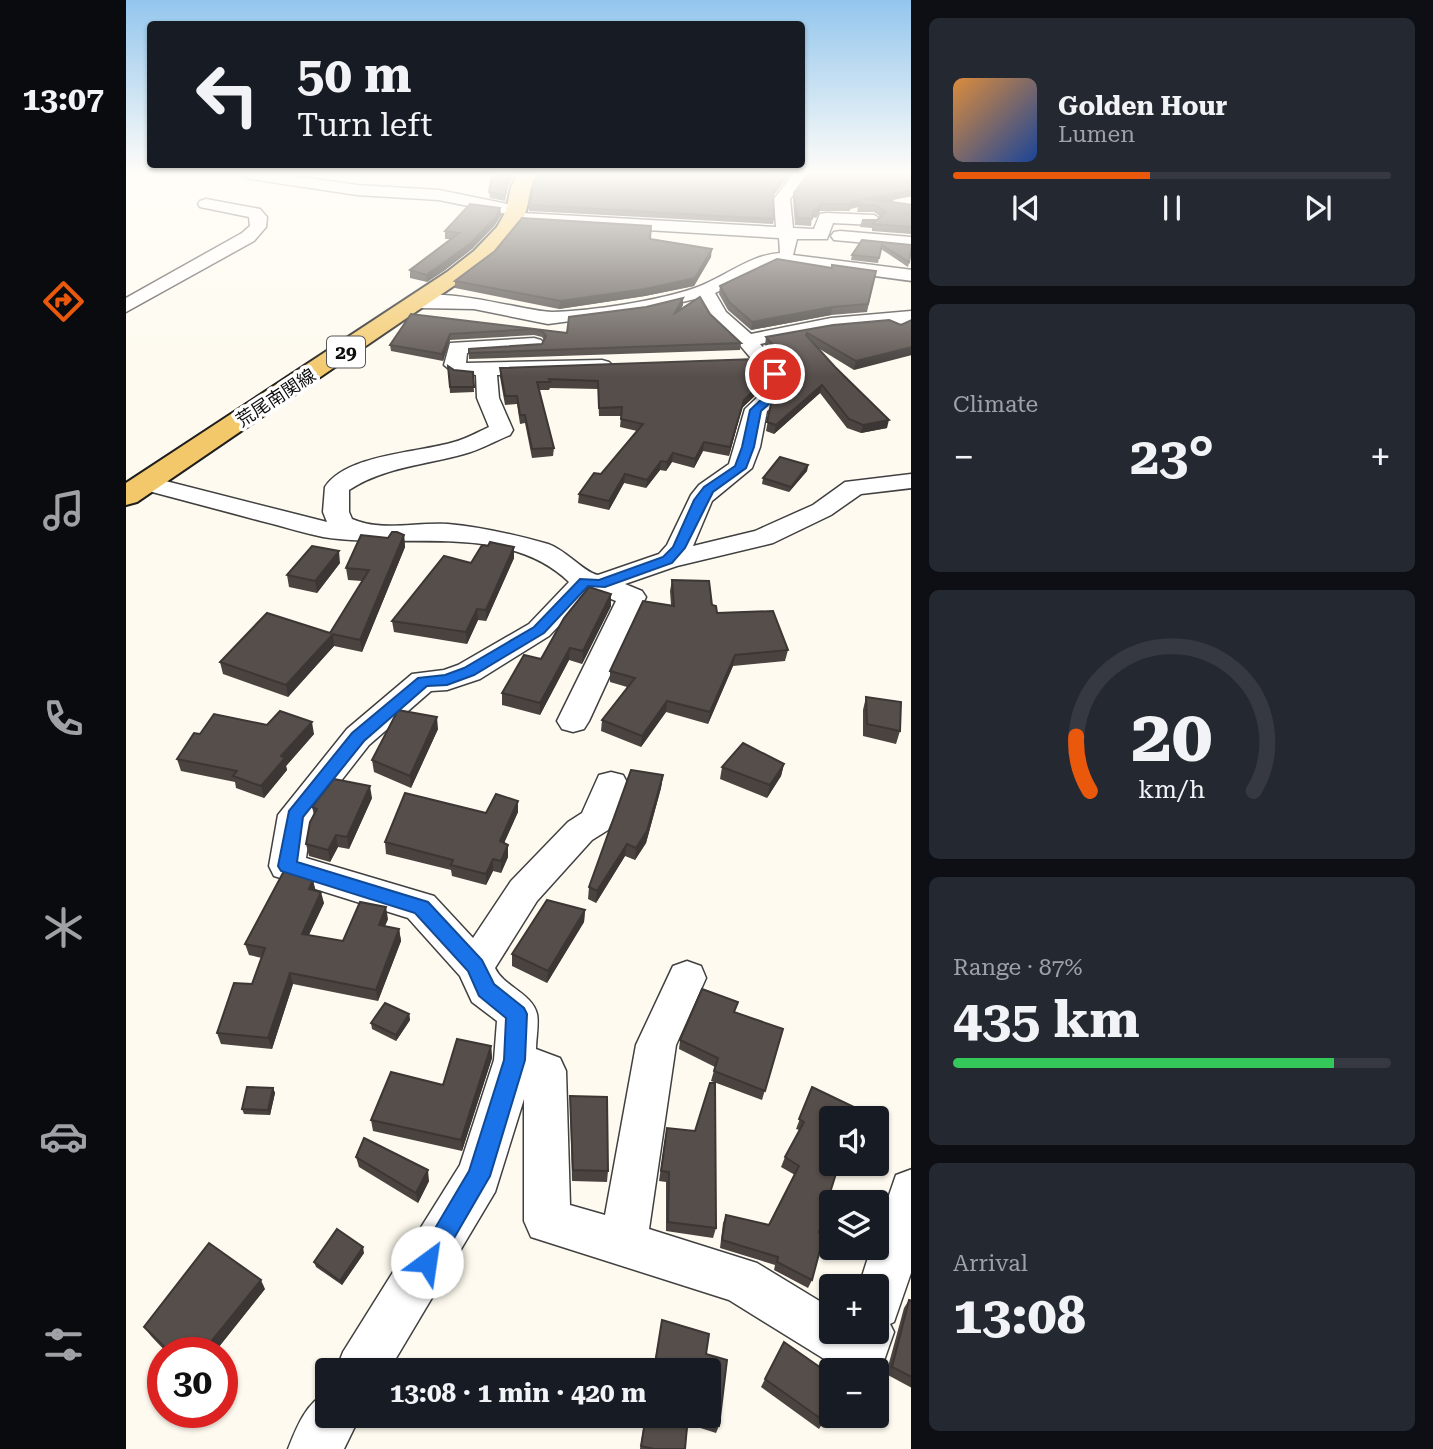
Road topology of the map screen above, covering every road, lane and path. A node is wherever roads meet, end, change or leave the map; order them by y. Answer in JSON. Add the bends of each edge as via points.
{"nodes":[{"id":1,"x":238,"y":242,"type":"edge"},
{"id":2,"x":495,"y":242,"type":"edge"},
{"id":3,"x":790,"y":242,"type":"edge"},
{"id":4,"x":781,"y":258,"type":"junction"},
{"id":5,"x":862,"y":269,"type":"junction"},
{"id":6,"x":911,"y":276,"type":"edge"},
{"id":7,"x":911,"y":290,"type":"edge"},
{"id":8,"x":705,"y":291,"type":"junction"},
{"id":9,"x":420,"y":302,"type":"junction"},
{"id":10,"x":126,"y":306,"type":"edge"},
{"id":11,"x":528,"y":314,"type":"junction"},
{"id":12,"x":911,"y":317,"type":"edge"},
{"id":13,"x":534,"y":344,"type":"junction"},
{"id":14,"x":747,"y":353,"type":"junction"},
{"id":15,"x":624,"y":365,"type":"edge"},
{"id":16,"x":538,"y":366,"type":"junction"},
{"id":17,"x":486,"y":368,"type":"junction"},
{"id":18,"x":911,"y":481,"type":"edge"},
{"id":19,"x":136,"y":490,"type":"edge"},
{"id":20,"x":365,"y":534,"type":"junction"},
{"id":21,"x":668,"y":560,"type":"junction"},
{"id":22,"x":593,"y":583,"type":"junction"},
{"id":23,"x":573,"y":721,"type":"dead end"},
{"id":24,"x":611,"y":784,"type":"dead end"},
{"id":25,"x":475,"y":965,"type":"junction"},
{"id":26,"x":687,"y":978,"type":"dead end"},
{"id":27,"x":514,"y":1060,"type":"junction"},
{"id":28,"x":911,"y":1194,"type":"edge"},
{"id":29,"x":623,"y":1244,"type":"junction"},
{"id":30,"x":887,"y":1274,"type":"edge"},
{"id":31,"x":819,"y":1328,"type":"edge"},
{"id":32,"x":846,"y":1344,"type":"edge"},
{"id":33,"x":865,"y":1344,"type":"edge"},
{"id":34,"x":368,"y":1358,"type":"edge"},
{"id":35,"x":327,"y":1428,"type":"edge"},
{"id":36,"x":314,"y":1449,"type":"edge"}],
"edges":[{"from":1,"to":10,"type":"street"},
{"from":2,"to":9,"type":"main road","name":"荒尾南関線","number":"29"},
{"from":3,"to":4,"type":"street"},
{"from":4,"to":5,"type":"street"},
{"from":4,"to":8,"type":"street","via":[[763,262]]},
{"from":5,"to":6,"type":"street"},
{"from":5,"to":7,"type":"street"},
{"from":8,"to":11,"type":"street","via":[[567,317]]},
{"from":8,"to":14,"type":"street"},
{"from":9,"to":11,"type":"street","via":[[474,303]]},
{"from":9,"to":19,"type":"main road","name":"荒尾南関線","number":"29"},
{"from":11,"to":13,"type":"street"},
{"from":12,"to":14,"type":"street","via":[[831,324]]},
{"from":13,"to":16,"type":"street"},
{"from":13,"to":17,"type":"street","via":[[457,347],[455,365]]},
{"from":14,"to":21,"type":"street","via":[[775,374],[777,384],[772,396],[756,410],[740,468],[708,489],[679,548]]},
{"from":15,"to":16,"type":"street"},
{"from":16,"to":17,"type":"street"},
{"from":17,"to":20,"type":"street","via":[[488,398],[502,430],[458,449],[356,473],[337,486],[336,512],[341,524]]},
{"from":18,"to":21,"type":"street","via":[[853,487],[822,510],[764,537]]},
{"from":19,"to":20,"type":"street"},
{"from":20,"to":22,"type":"street","via":[[447,532],[510,543],[543,551]]},
{"from":21,"to":22,"type":"street"},
{"from":22,"to":23,"type":"street","via":[[632,597]]},
{"from":22,"to":25,"type":"street","via":[[539,630],[469,672],[447,680],[424,681],[358,737],[295,815],[287,866],[421,907]]},
{"from":24,"to":25,"type":"street","via":[[596,821],[580,831],[524,891]]},
{"from":25,"to":27,"type":"street","via":[[486,990],[517,1014]]},
{"from":26,"to":29,"type":"street","via":[[656,1045]]},
{"from":27,"to":29,"type":"street","via":[[545,1071],[547,1221]]},
{"from":27,"to":34,"type":"street","via":[[479,1176]]},
{"from":28,"to":30,"type":"street"},
{"from":29,"to":31,"type":"street","via":[[740,1280]]},
{"from":32,"to":33,"type":"street","via":[[862,1354]]},
{"from":35,"to":36,"type":"street"}]}
